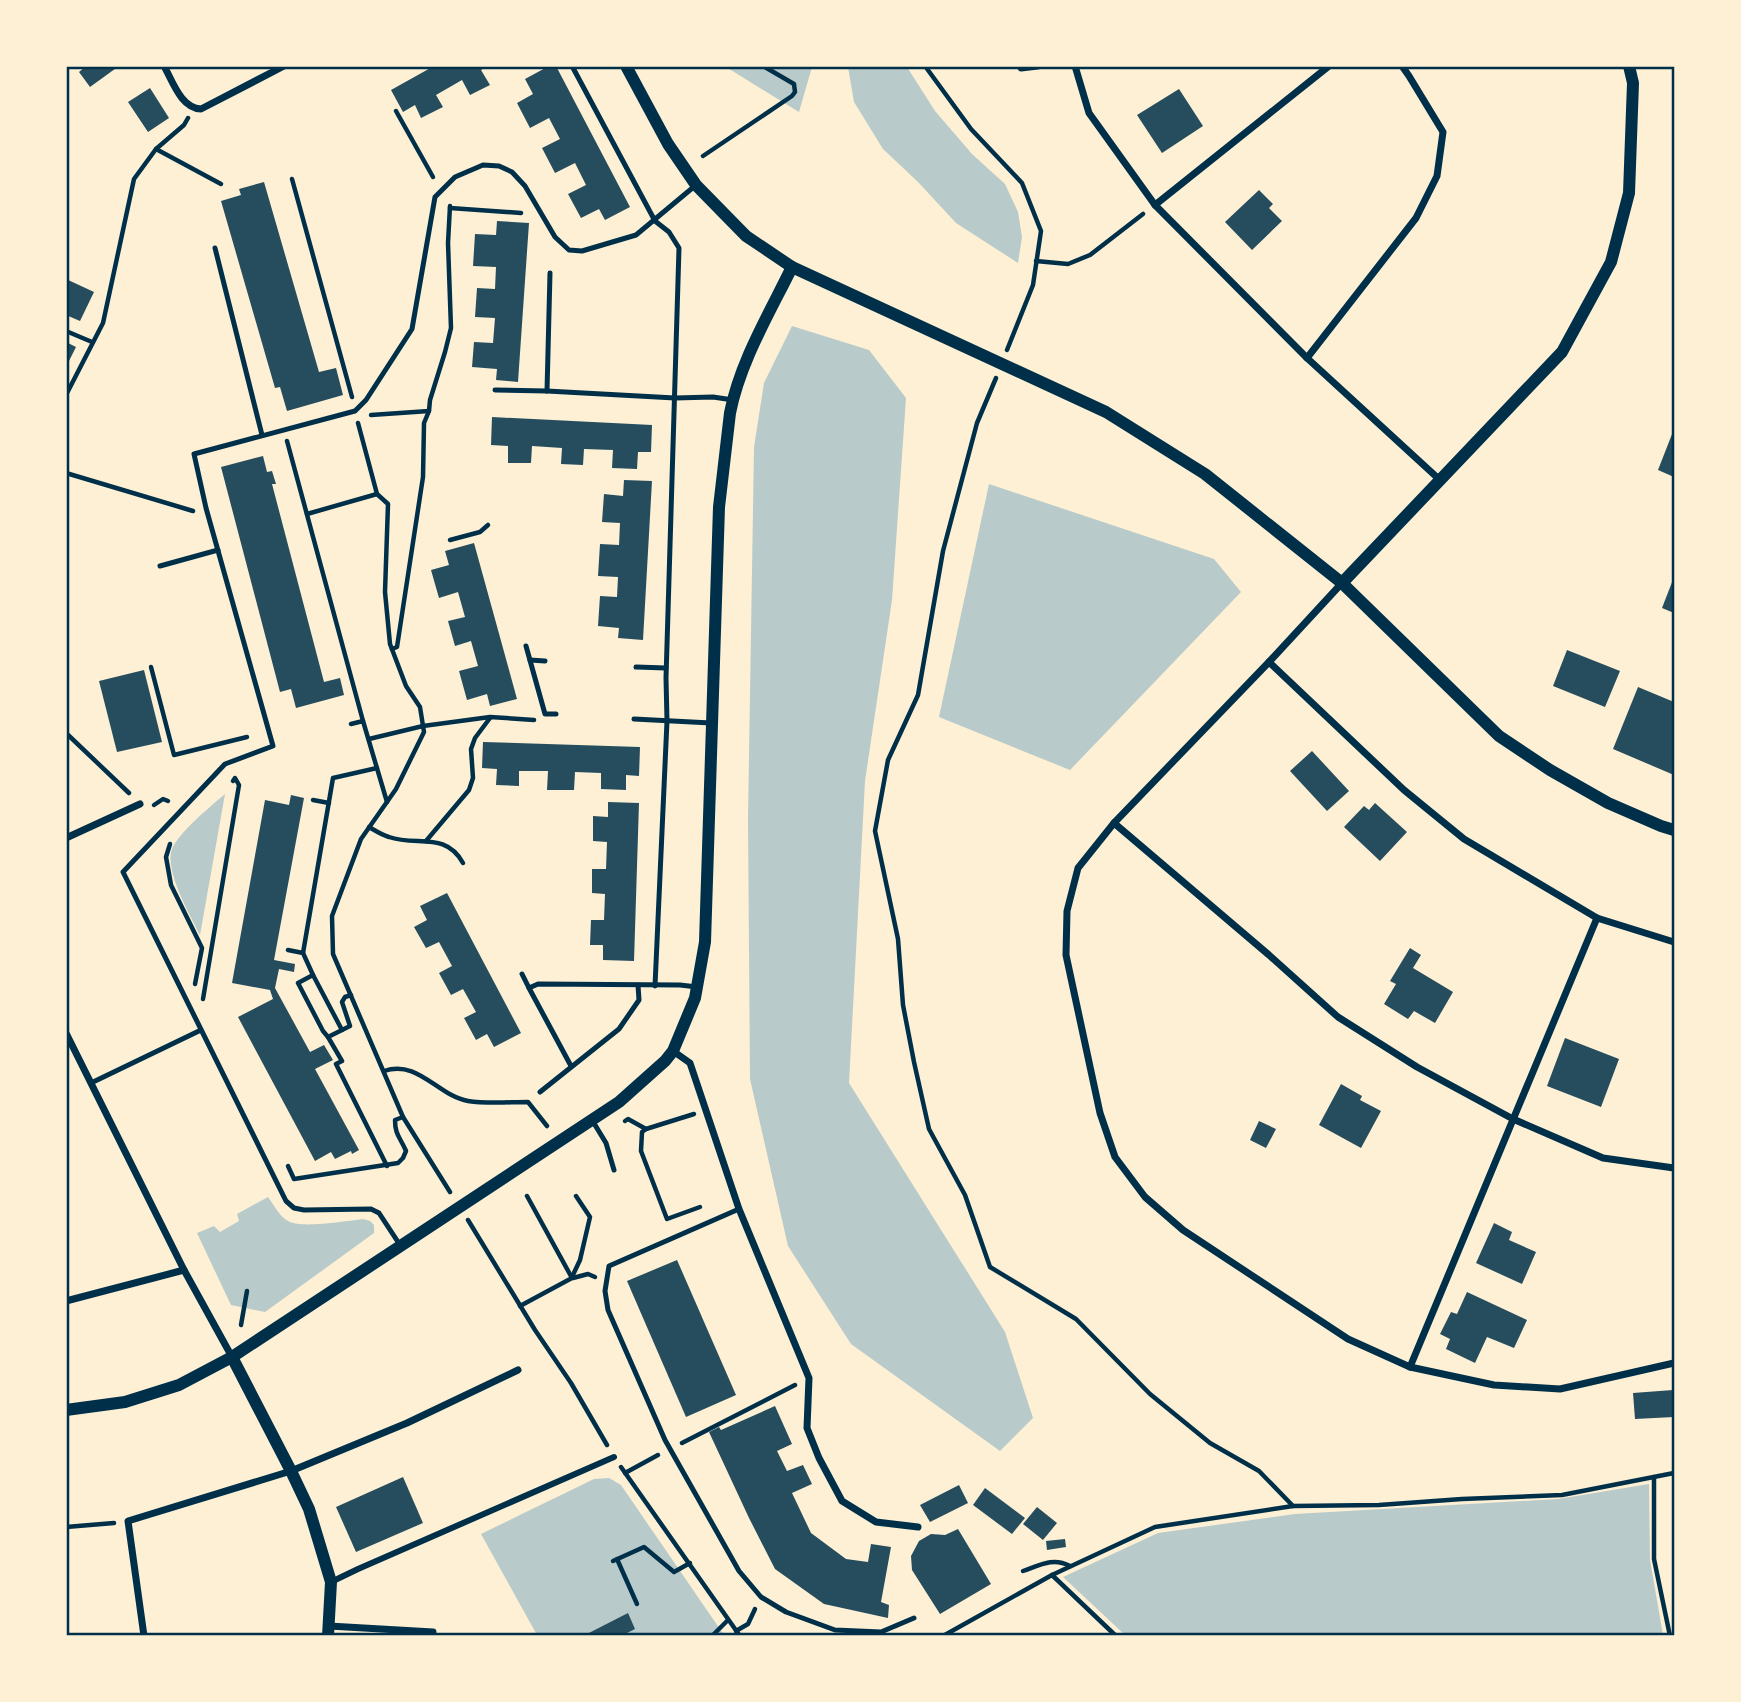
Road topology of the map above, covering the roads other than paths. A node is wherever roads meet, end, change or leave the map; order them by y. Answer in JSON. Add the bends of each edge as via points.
{"nodes":[{"id":1,"x":164,"y":66,"type":"edge"},
{"id":2,"x":285,"y":66,"type":"edge"},
{"id":3,"x":572,"y":66,"type":"edge"},
{"id":4,"x":626,"y":66,"type":"edge"},
{"id":5,"x":1020,"y":66,"type":"edge"},
{"id":6,"x":1038,"y":66,"type":"edge"},
{"id":7,"x":1074,"y":66,"type":"edge"},
{"id":8,"x":1329,"y":66,"type":"edge"},
{"id":9,"x":1402,"y":66,"type":"edge"},
{"id":10,"x":1629,"y":66,"type":"edge"},
{"id":11,"x":696,"y":185,"type":"junction"},
{"id":12,"x":1155,"y":205,"type":"junction"},
{"id":13,"x":655,"y":221,"type":"junction"},
{"id":14,"x":215,"y":248,"type":"dead end"},
{"id":15,"x":792,"y":267,"type":"junction"},
{"id":16,"x":550,"y":273,"type":"dead end"},
{"id":17,"x":1307,"y":358,"type":"junction"},
{"id":18,"x":495,"y":390,"type":"dead end"},
{"id":19,"x":547,"y":391,"type":"junction"},
{"id":20,"x":675,"y":398,"type":"junction"},
{"id":21,"x":733,"y":400,"type":"junction"},
{"id":22,"x":262,"y":435,"type":"junction"},
{"id":23,"x":1441,"y":481,"type":"junction"},
{"id":24,"x":218,"y":550,"type":"junction"},
{"id":25,"x":160,"y":566,"type":"dead end"},
{"id":26,"x":1342,"y":583,"type":"junction"},
{"id":27,"x":526,"y":646,"type":"dead end"},
{"id":28,"x":530,"y":660,"type":"junction"},
{"id":29,"x":545,"y":661,"type":"dead end"},
{"id":30,"x":1269,"y":662,"type":"junction"},
{"id":31,"x":636,"y":667,"type":"dead end"},
{"id":32,"x":666,"y":668,"type":"junction"},
{"id":33,"x":556,"y":714,"type":"dead end"},
{"id":34,"x":634,"y":719,"type":"dead end"},
{"id":35,"x":667,"y":721,"type":"junction"},
{"id":36,"x":712,"y":723,"type":"junction"},
{"id":37,"x":139,"y":804,"type":"road end"},
{"id":38,"x":1114,"y":823,"type":"junction"},
{"id":39,"x":1675,"y":830,"type":"edge"},
{"id":40,"x":66,"y":838,"type":"edge"},
{"id":41,"x":1597,"y":918,"type":"junction"},
{"id":42,"x":1675,"y":942,"type":"edge"},
{"id":43,"x":522,"y":974,"type":"dead end"},
{"id":44,"x":638,"y":985,"type":"junction"},
{"id":45,"x":655,"y":986,"type":"junction"},
{"id":46,"x":697,"y":987,"type":"junction"},
{"id":47,"x":529,"y":988,"type":"junction"},
{"id":48,"x":201,"y":1030,"type":"junction"},
{"id":49,"x":66,"y":1033,"type":"edge"},
{"id":50,"x":673,"y":1051,"type":"junction"},
{"id":51,"x":570,"y":1066,"type":"junction"},
{"id":52,"x":91,"y":1083,"type":"junction"},
{"id":53,"x":540,"y":1092,"type":"dead end"},
{"id":54,"x":1513,"y":1119,"type":"junction"},
{"id":55,"x":592,"y":1120,"type":"junction"},
{"id":56,"x":1675,"y":1168,"type":"edge"},
{"id":57,"x":614,"y":1170,"type":"dead end"},
{"id":58,"x":739,"y":1209,"type":"junction"},
{"id":59,"x":401,"y":1245,"type":"junction"},
{"id":60,"x":184,"y":1270,"type":"junction"},
{"id":61,"x":66,"y":1301,"type":"edge"},
{"id":62,"x":232,"y":1357,"type":"junction"},
{"id":63,"x":1675,"y":1363,"type":"edge"},
{"id":64,"x":1410,"y":1367,"type":"junction"},
{"id":65,"x":518,"y":1370,"type":"dead end"},
{"id":66,"x":66,"y":1410,"type":"edge"},
{"id":67,"x":614,"y":1457,"type":"road end"},
{"id":68,"x":291,"y":1471,"type":"junction"},
{"id":69,"x":918,"y":1527,"type":"dead end"},
{"id":70,"x":331,"y":1582,"type":"junction"},
{"id":71,"x":914,"y":1618,"type":"dead end"},
{"id":72,"x":329,"y":1631,"type":"edge"},
{"id":73,"x":433,"y":1632,"type":"dead end"},
{"id":74,"x":144,"y":1636,"type":"edge"}],
"edges":[{"from":1,"to":2,"type":"street","via":[[193,108]]},
{"from":3,"to":13,"type":"lane"},
{"from":4,"to":11,"type":"street"},
{"from":5,"to":6,"type":"street"},
{"from":7,"to":12,"type":"street","via":[[1089,113]]},
{"from":8,"to":12,"type":"street"},
{"from":9,"to":17,"type":"street","via":[[1443,132],[1437,176],[1416,218]]},
{"from":10,"to":23,"type":"street","via":[[1633,83],[1629,193],[1611,262],[1562,352]]},
{"from":11,"to":13,"type":"lane"},
{"from":11,"to":15,"type":"street","via":[[746,236]]},
{"from":12,"to":17,"type":"street"},
{"from":13,"to":20,"type":"lane","via":[[670,232],[679,248]]},
{"from":13,"to":22,"type":"lane","via":[[636,235],[582,251],[569,250],[555,237],[512,172],[483,165],[455,177],[435,197],[412,329],[366,400],[355,411]]},
{"from":14,"to":22,"type":"lane"},
{"from":15,"to":21,"type":"street","via":[[748,356]]},
{"from":15,"to":26,"type":"street","via":[[1106,412],[1205,474]]},
{"from":16,"to":19,"type":"lane"},
{"from":17,"to":23,"type":"street"},
{"from":18,"to":19,"type":"lane"},
{"from":19,"to":20,"type":"lane"},
{"from":20,"to":21,"type":"lane"},
{"from":20,"to":32,"type":"lane"},
{"from":21,"to":36,"type":"street","via":[[719,507]]},
{"from":22,"to":24,"type":"lane","via":[[194,454]]},
{"from":23,"to":26,"type":"street"},
{"from":24,"to":25,"type":"lane"},
{"from":24,"to":48,"type":"lane","via":[[273,746],[225,764],[123,872]]},
{"from":26,"to":30,"type":"street"},
{"from":26,"to":39,"type":"street","via":[[1499,736],[1608,803]]},
{"from":27,"to":28,"type":"lane"},
{"from":28,"to":29,"type":"lane"},
{"from":28,"to":33,"type":"lane","via":[[545,714]]},
{"from":30,"to":38,"type":"street"},
{"from":30,"to":41,"type":"street","via":[[1404,790],[1464,839]]},
{"from":31,"to":32,"type":"lane"},
{"from":32,"to":35,"type":"lane"},
{"from":34,"to":35,"type":"lane"},
{"from":35,"to":36,"type":"lane"},
{"from":35,"to":45,"type":"lane"},
{"from":36,"to":46,"type":"street","via":[[705,942]]},
{"from":37,"to":40,"type":"street"},
{"from":38,"to":54,"type":"street","via":[[1338,1017]]},
{"from":38,"to":64,"type":"street","via":[[1078,868],[1068,911],[1066,955],[1100,1113],[1115,1157],[1145,1197],[1184,1230],[1348,1339]]},
{"from":41,"to":42,"type":"street"},
{"from":41,"to":54,"type":"street"},
{"from":43,"to":47,"type":"lane"},
{"from":44,"to":45,"type":"lane"},
{"from":44,"to":47,"type":"lane","via":[[537,984]]},
{"from":44,"to":51,"type":"lane","via":[[639,1000],[620,1030]]},
{"from":45,"to":46,"type":"lane"},
{"from":46,"to":50,"type":"street"},
{"from":47,"to":51,"type":"lane"},
{"from":48,"to":52,"type":"lane"},
{"from":48,"to":59,"type":"lane","via":[[286,1201],[304,1210],[371,1209],[379,1213]]},
{"from":49,"to":52,"type":"street"},
{"from":50,"to":55,"type":"street","via":[[619,1102]]},
{"from":50,"to":58,"type":"street","via":[[690,1063]]},
{"from":51,"to":53,"type":"lane"},
{"from":52,"to":60,"type":"street"},
{"from":54,"to":56,"type":"street","via":[[1603,1158]]},
{"from":54,"to":64,"type":"street"},
{"from":55,"to":57,"type":"lane","via":[[606,1143]]},
{"from":55,"to":59,"type":"street"},
{"from":58,"to":69,"type":"street","via":[[809,1378],[807,1428],[842,1501],[876,1521]]},
{"from":58,"to":71,"type":"lane","via":[[609,1266],[608,1310],[665,1440],[739,1571],[761,1597],[786,1612],[835,1630],[881,1632]]},
{"from":59,"to":62,"type":"street"},
{"from":60,"to":61,"type":"street"},
{"from":60,"to":62,"type":"street"},
{"from":62,"to":66,"type":"street","via":[[179,1385],[125,1402]]},
{"from":62,"to":68,"type":"street"},
{"from":63,"to":64,"type":"street","via":[[1560,1389],[1494,1385]]},
{"from":65,"to":68,"type":"street"},
{"from":67,"to":70,"type":"street"},
{"from":68,"to":70,"type":"street","via":[[309,1509]]},
{"from":68,"to":74,"type":"street","via":[[128,1521]]},
{"from":70,"to":72,"type":"street"},
{"from":72,"to":73,"type":"street"}]}
